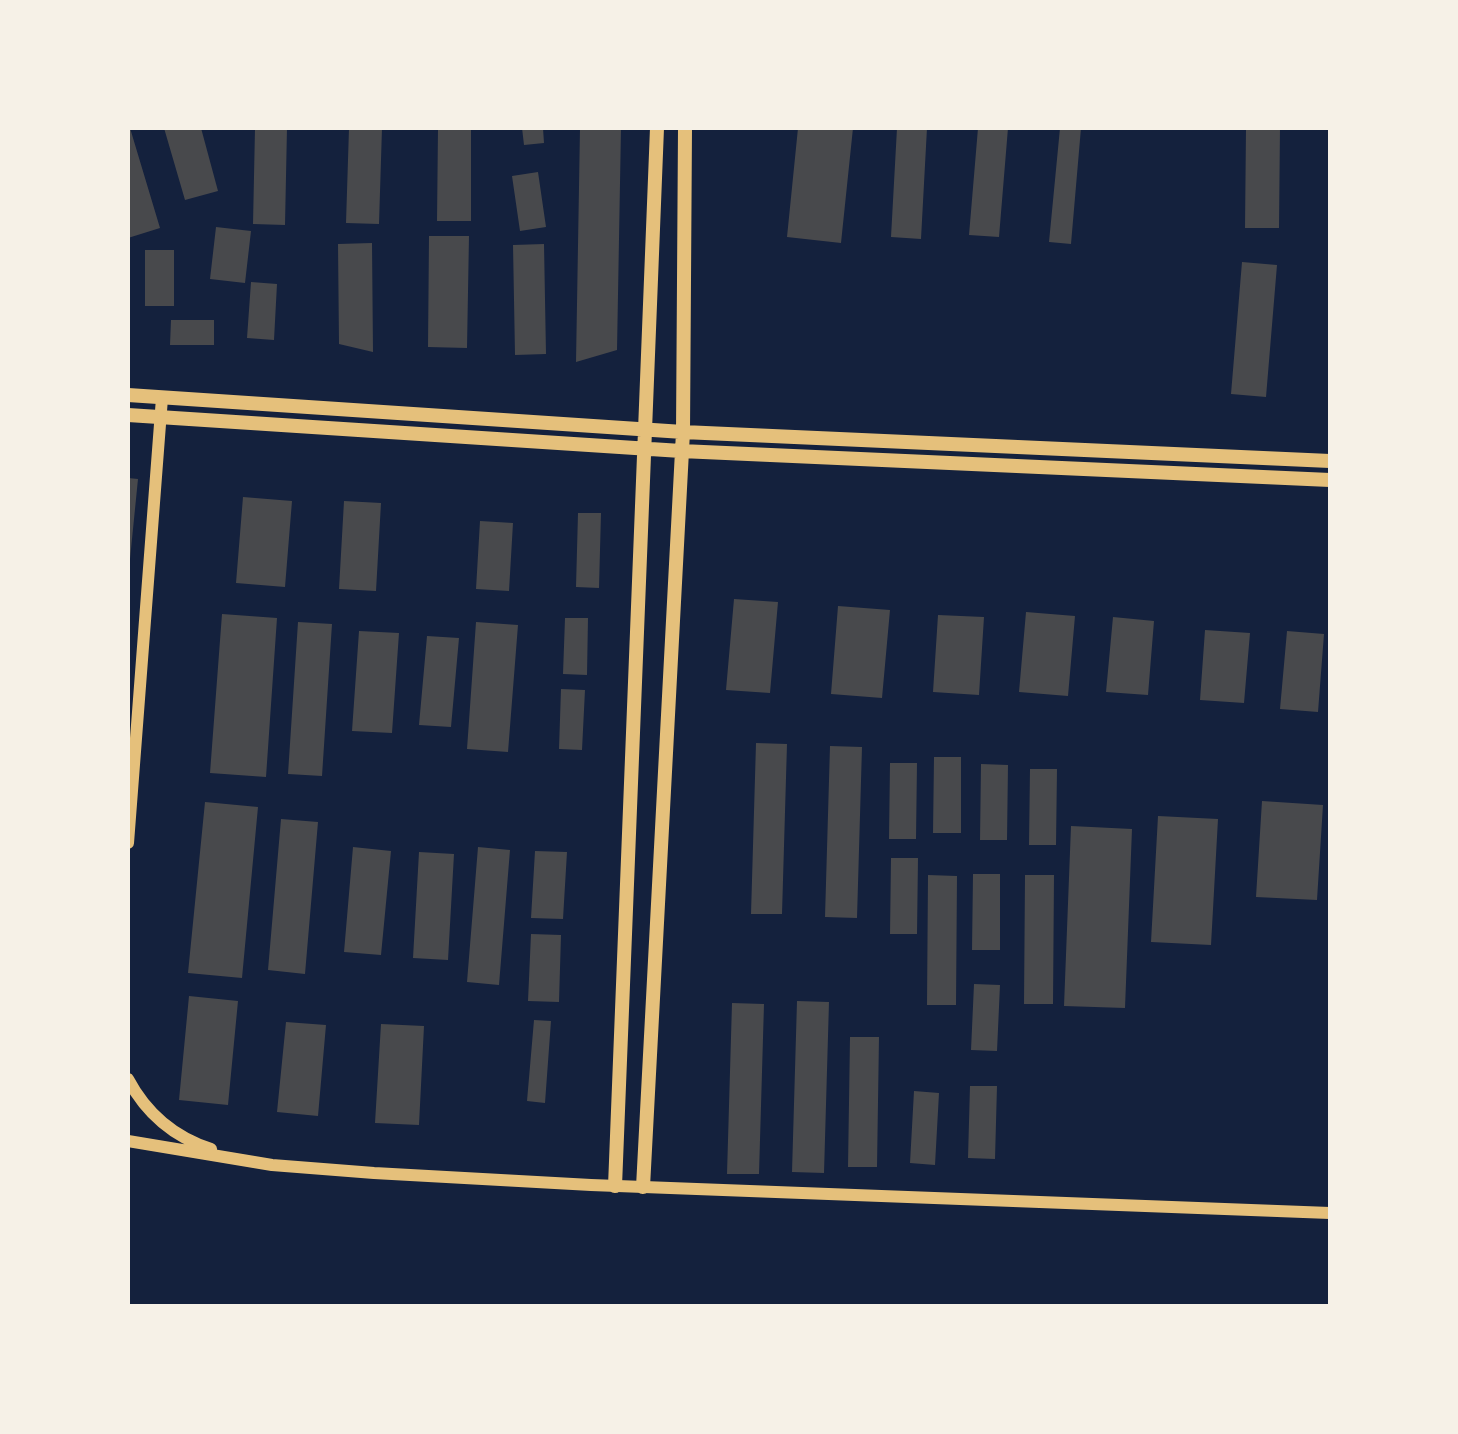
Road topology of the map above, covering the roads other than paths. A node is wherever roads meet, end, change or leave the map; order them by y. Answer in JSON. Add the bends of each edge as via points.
{"nodes":[{"id":1,"x":657,"y":128,"type":"edge"},
{"id":2,"x":685,"y":128,"type":"edge"},
{"id":3,"x":128,"y":395,"type":"edge"},
{"id":4,"x":162,"y":398,"type":"junction"},
{"id":5,"x":128,"y":415,"type":"edge"},
{"id":6,"x":160,"y":417,"type":"junction"},
{"id":7,"x":645,"y":429,"type":"junction"},
{"id":8,"x":682,"y":432,"type":"junction"},
{"id":9,"x":644,"y":448,"type":"junction"},
{"id":10,"x":682,"y":451,"type":"junction"},
{"id":11,"x":1330,"y":461,"type":"edge"},
{"id":12,"x":1330,"y":480,"type":"edge"},
{"id":13,"x":128,"y":843,"type":"edge"},
{"id":14,"x":128,"y":1079,"type":"edge"},
{"id":15,"x":128,"y":1140,"type":"edge"},
{"id":16,"x":272,"y":1165,"type":"junction"},
{"id":17,"x":615,"y":1186,"type":"junction"},
{"id":18,"x":643,"y":1186,"type":"junction"},
{"id":19,"x":1330,"y":1214,"type":"edge"}],
"edges":[{"from":1,"to":7,"type":"main road"},
{"from":2,"to":8,"type":"main road"},
{"from":3,"to":4,"type":"main road"},
{"from":4,"to":6,"type":"street"},
{"from":4,"to":7,"type":"main road"},
{"from":5,"to":6,"type":"main road"},
{"from":6,"to":9,"type":"main road"},
{"from":6,"to":13,"type":"street"},
{"from":7,"to":8,"type":"main road"},
{"from":7,"to":9,"type":"main road"},
{"from":8,"to":10,"type":"main road"},
{"from":8,"to":11,"type":"main road"},
{"from":9,"to":10,"type":"main road"},
{"from":9,"to":17,"type":"main road"},
{"from":10,"to":12,"type":"main road"},
{"from":10,"to":18,"type":"main road"},
{"from":14,"to":16,"type":"street","via":[[140,1103],[168,1128],[198,1145]]},
{"from":15,"to":16,"type":"street"},
{"from":16,"to":17,"type":"street"},
{"from":17,"to":18,"type":"street"},
{"from":18,"to":19,"type":"street"}]}
